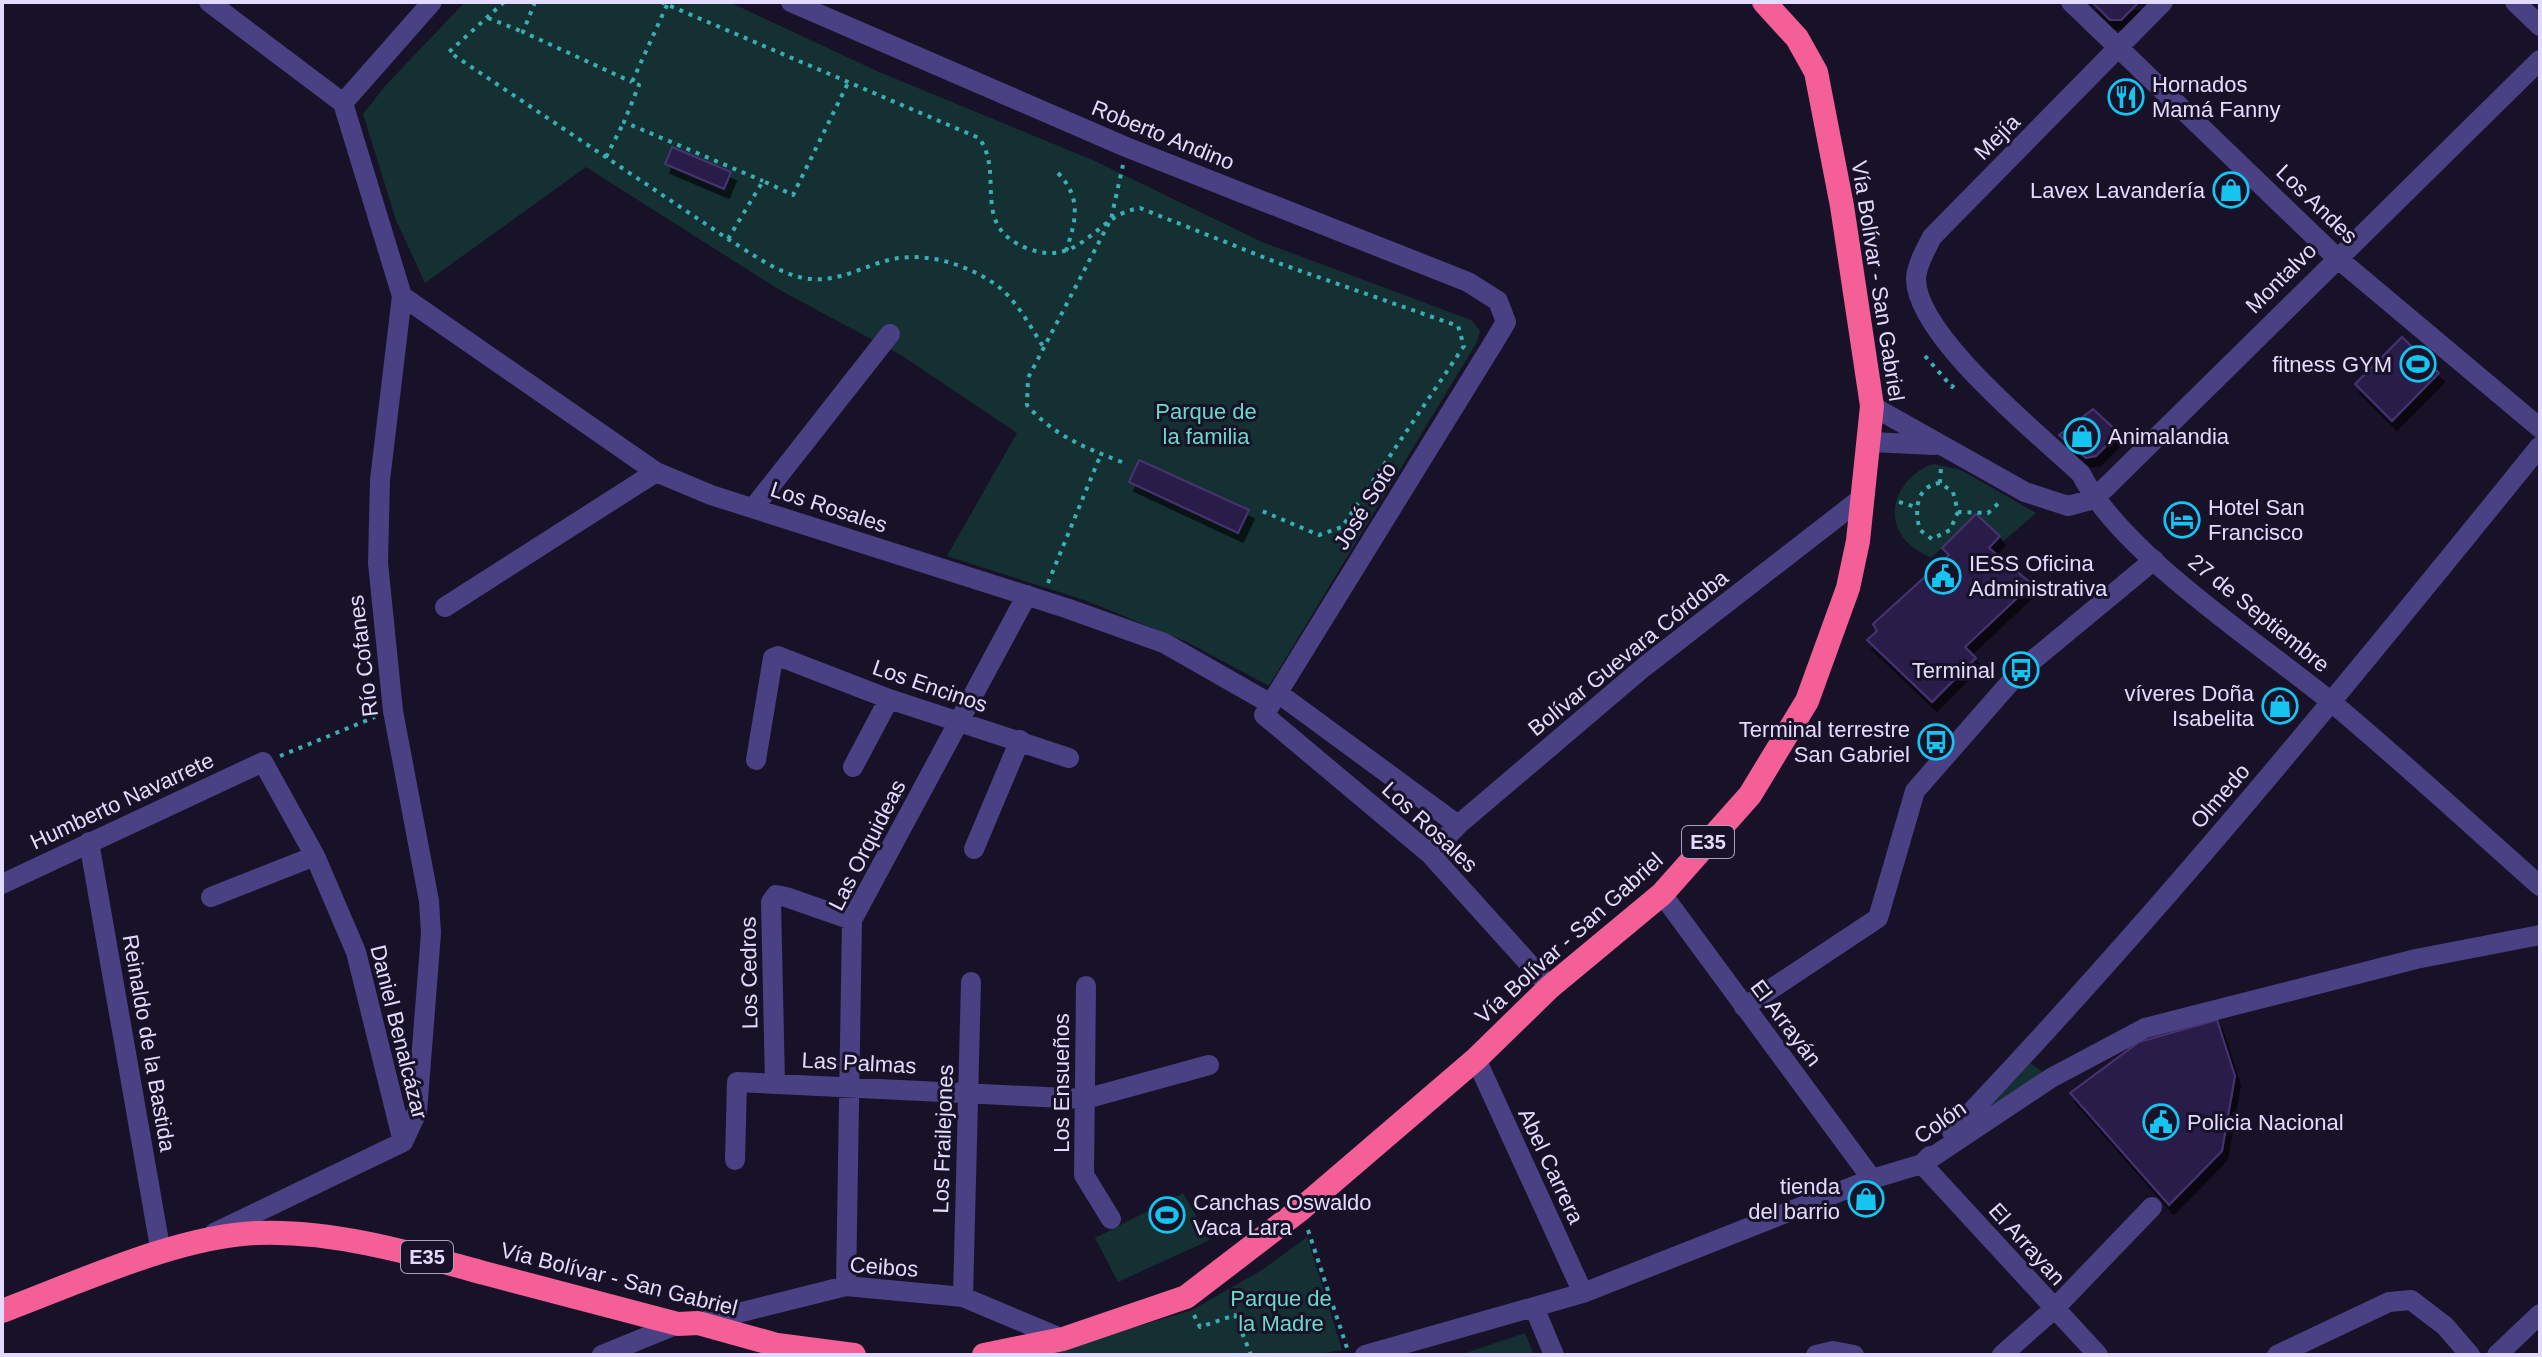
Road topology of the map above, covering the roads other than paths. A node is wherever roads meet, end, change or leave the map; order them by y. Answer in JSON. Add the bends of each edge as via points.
{"nodes":[{"id":1,"x":209,"y":2,"type":"edge"},
{"id":2,"x":432,"y":2,"type":"edge"},
{"id":3,"x":791,"y":2,"type":"edge"},
{"id":4,"x":1764,"y":2,"type":"edge"},
{"id":5,"x":2071,"y":2,"type":"edge"},
{"id":6,"x":2163,"y":2,"type":"edge"},
{"id":7,"x":2515,"y":2,"type":"edge"},
{"id":8,"x":2540,"y":26,"type":"edge"},
{"id":9,"x":2120,"y":47,"type":"junction"},
{"id":10,"x":2540,"y":60,"type":"edge"},
{"id":11,"x":343,"y":103,"type":"junction"},
{"id":12,"x":2336,"y":257,"type":"junction"},
{"id":13,"x":402,"y":296,"type":"junction"},
{"id":14,"x":1506,"y":322,"type":"joint"},
{"id":15,"x":1935,"y":325,"type":"joint"},
{"id":16,"x":890,"y":334,"type":"dead end"},
{"id":17,"x":1872,"y":406,"type":"junction"},
{"id":18,"x":2540,"y":428,"type":"edge"},
{"id":19,"x":1871,"y":442,"type":"junction"},
{"id":20,"x":1938,"y":445,"type":"junction"},
{"id":21,"x":2540,"y":446,"type":"edge"},
{"id":22,"x":656,"y":472,"type":"junction"},
{"id":23,"x":1863,"y":497,"type":"junction"},
{"id":24,"x":2094,"y":499,"type":"junction"},
{"id":25,"x":754,"y":507,"type":"junction"},
{"id":26,"x":2154,"y":560,"type":"junction"},
{"id":27,"x":1034,"y":598,"type":"junction"},
{"id":28,"x":445,"y":607,"type":"dead end"},
{"id":29,"x":889,"y":699,"type":"junction"},
{"id":30,"x":2332,"y":703,"type":"junction"},
{"id":31,"x":1271,"y":704,"type":"junction"},
{"id":32,"x":957,"y":722,"type":"junction"},
{"id":33,"x":1020,"y":740,"type":"junction"},
{"id":34,"x":1069,"y":758,"type":"dead end"},
{"id":35,"x":756,"y":760,"type":"dead end"},
{"id":36,"x":263,"y":762,"type":"joint"},
{"id":37,"x":853,"y":767,"type":"dead end"},
{"id":38,"x":1458,"y":825,"type":"junction"},
{"id":39,"x":89,"y":842,"type":"junction"},
{"id":40,"x":974,"y":849,"type":"dead end"},
{"id":41,"x":1430,"y":854,"type":"junction"},
{"id":42,"x":315,"y":856,"type":"junction"},
{"id":43,"x":2,"y":884,"type":"edge"},
{"id":44,"x":2540,"y":886,"type":"edge"},
{"id":45,"x":1662,"y":894,"type":"junction"},
{"id":46,"x":211,"y":897,"type":"dead end"},
{"id":47,"x":852,"y":920,"type":"junction"},
{"id":48,"x":2540,"y":935,"type":"edge"},
{"id":49,"x":971,"y":982,"type":"dead end"},
{"id":50,"x":1086,"y":986,"type":"dead end"},
{"id":51,"x":1550,"y":987,"type":"junction"},
{"id":52,"x":1744,"y":1007,"type":"junction"},
{"id":53,"x":2030,"y":1051,"type":"junction"},
{"id":54,"x":1476,"y":1059,"type":"junction"},
{"id":55,"x":1209,"y":1065,"type":"dead end"},
{"id":56,"x":2051,"y":1078,"type":"junction"},
{"id":57,"x":775,"y":1083,"type":"junction"},
{"id":58,"x":848,"y":1087,"type":"junction"},
{"id":59,"x":969,"y":1093,"type":"junction"},
{"id":60,"x":1085,"y":1099,"type":"junction"},
{"id":61,"x":403,"y":1142,"type":"junction"},
{"id":62,"x":735,"y":1160,"type":"dead end"},
{"id":63,"x":1922,"y":1164,"type":"junction"},
{"id":64,"x":1872,"y":1179,"type":"junction"},
{"id":65,"x":2152,"y":1207,"type":"dead end"},
{"id":66,"x":1111,"y":1219,"type":"dead end"},
{"id":67,"x":193,"y":1243,"type":"junction"},
{"id":68,"x":161,"y":1253,"type":"junction"},
{"id":69,"x":846,"y":1286,"type":"junction"},
{"id":70,"x":1583,"y":1293,"type":"junction"},
{"id":71,"x":963,"y":1297,"type":"junction"},
{"id":72,"x":1534,"y":1307,"type":"junction"},
{"id":73,"x":2054,"y":1309,"type":"junction"},
{"id":74,"x":2,"y":1311,"type":"edge"},
{"id":75,"x":2540,"y":1314,"type":"edge"},
{"id":76,"x":688,"y":1324,"type":"junction"},
{"id":77,"x":1063,"y":1339,"type":"junction"},
{"id":78,"x":2280,"y":1354,"type":"edge"},
{"id":79,"x":602,"y":1355,"type":"edge"},
{"id":80,"x":854,"y":1355,"type":"edge"},
{"id":81,"x":984,"y":1355,"type":"edge"},
{"id":82,"x":1365,"y":1355,"type":"edge"},
{"id":83,"x":1554,"y":1355,"type":"edge"},
{"id":84,"x":1816,"y":1355,"type":"edge"},
{"id":85,"x":1854,"y":1355,"type":"edge"},
{"id":86,"x":2002,"y":1355,"type":"edge"},
{"id":87,"x":2098,"y":1355,"type":"edge"},
{"id":88,"x":2470,"y":1355,"type":"edge"},
{"id":89,"x":2497,"y":1355,"type":"edge"}],
"edges":[{"from":1,"to":11,"type":"street"},
{"from":2,"to":11,"type":"street"},
{"from":3,"to":14,"type":"street","name":"Roberto Andino","via":[[1126,147],[1468,282],[1498,301]]},
{"from":4,"to":17,"type":"highway","name":"Vía Bolívar - San Gabriel","number":"E35","via":[[1797,38],[1816,72]]},
{"from":5,"to":9,"type":"street","name":"Los Andes"},
{"from":6,"to":9,"type":"street","name":"Mejía"},
{"from":7,"to":8,"type":"street"},
{"from":9,"to":12,"type":"street","name":"Los Andes"},
{"from":9,"to":15,"type":"street","name":"Mejía","via":[[1932,237],[1916,278],[1920,299]]},
{"from":10,"to":12,"type":"street","name":"Montalvo"},
{"from":11,"to":13,"type":"street","name":"Río Cofanes"},
{"from":12,"to":18,"type":"street","name":"Los Andes"},
{"from":12,"to":24,"type":"street","name":"Montalvo"},
{"from":13,"to":22,"type":"street","name":"Los Rosales"},
{"from":13,"to":61,"type":"street","name":"Río Cofanes","via":[[380,480],[378,563],[393,711],[431,933],[417,1112]]},
{"from":14,"to":31,"type":"street","name":"José Soto"},
{"from":15,"to":24,"type":"street","name":"27 de Septiembre","via":[[1952,352],[2081,474]]},
{"from":16,"to":25,"type":"street"},
{"from":17,"to":19,"type":"highway","name":"Vía Bolívar - San Gabriel","number":"E35"},
{"from":17,"to":20,"type":"street"},
{"from":19,"to":20,"type":"street"},
{"from":19,"to":23,"type":"highway","name":"Vía Bolívar - San Gabriel","number":"E35"},
{"from":20,"to":24,"type":"street","via":[[2014,486],[2068,506]]},
{"from":21,"to":30,"type":"street","name":"Olmedo"},
{"from":22,"to":25,"type":"street","name":"Los Rosales"},
{"from":22,"to":28,"type":"street"},
{"from":23,"to":38,"type":"street","name":"Bolívar Guevara Córdoba","via":[[1644,667]]},
{"from":23,"to":45,"type":"highway","name":"Vía Bolívar - San Gabriel","number":"E35","via":[[1848,588],[1807,701],[1750,795]]},
{"from":24,"to":26,"type":"street","name":"27 de Septiembre"},
{"from":25,"to":27,"type":"street","name":"Los Rosales"},
{"from":26,"to":30,"type":"street","name":"27 de Septiembre"},
{"from":26,"to":52,"type":"street","via":[[2021,670],[1915,791],[1878,918]]},
{"from":27,"to":31,"type":"street","name":"Los Rosales","via":[[1164,643]]},
{"from":27,"to":32,"type":"street","name":"Las Orquideas"},
{"from":29,"to":32,"type":"street","name":"Los Encinos"},
{"from":29,"to":35,"type":"street","name":"Los Encinos","via":[[773,658]]},
{"from":29,"to":37,"type":"street"},
{"from":30,"to":44,"type":"street","name":"27 de Septiembre"},
{"from":30,"to":53,"type":"street","name":"Olmedo"},
{"from":31,"to":38,"type":"street"},
{"from":31,"to":41,"type":"street","name":"Los Rosales"},
{"from":32,"to":33,"type":"street","name":"Los Encinos"},
{"from":32,"to":47,"type":"street","name":"Las Orquideas"},
{"from":33,"to":34,"type":"street","name":"Los Encinos"},
{"from":33,"to":40,"type":"street"},
{"from":36,"to":39,"type":"street","name":"Humberto Navarrete"},
{"from":36,"to":42,"type":"street","name":"Daniel Benalcázar"},
{"from":38,"to":41,"type":"street","name":"Bolívar Guevara Córdoba"},
{"from":39,"to":43,"type":"street","name":"Humberto Navarrete"},
{"from":39,"to":68,"type":"street","name":"Reinaldo de la Bastida"},
{"from":41,"to":51,"type":"street","name":"Los Rosales"},
{"from":42,"to":46,"type":"street"},
{"from":42,"to":61,"type":"street","name":"Daniel Benalcázar","via":[[363,975]]},
{"from":45,"to":51,"type":"highway","name":"Vía Bolívar - San Gabriel","number":"E35"},
{"from":45,"to":52,"type":"street","name":"El Arrayán"},
{"from":47,"to":57,"type":"street","name":"Los Cedros","via":[[786,897],[776,895],[771,902]]},
{"from":47,"to":58,"type":"street","name":"Las Orquideas"},
{"from":48,"to":56,"type":"street","name":"Colón","via":[[2386,966],[2145,1028]]},
{"from":49,"to":59,"type":"street","name":"Los Frailejones"},
{"from":50,"to":60,"type":"street","name":"Los Ensueños"},
{"from":51,"to":54,"type":"highway","name":"Vía Bolívar - San Gabriel","number":"E35"},
{"from":52,"to":64,"type":"street","name":"El Arrayán"},
{"from":53,"to":56,"type":"street"},
{"from":53,"to":63,"type":"street","name":"Olmedo"},
{"from":54,"to":70,"type":"street","name":"Abel Carrera"},
{"from":54,"to":77,"type":"highway","name":"Vía Bolívar - San Gabriel","number":"E35","via":[[1196,1292]]},
{"from":55,"to":60,"type":"street","name":"Las Palmas"},
{"from":56,"to":63,"type":"street","name":"Colón"},
{"from":57,"to":58,"type":"street","name":"Las Palmas"},
{"from":57,"to":62,"type":"street","name":"Las Palmas","via":[[737,1082]]},
{"from":58,"to":59,"type":"street","name":"Las Palmas"},
{"from":58,"to":69,"type":"street","name":"Las Orquideas"},
{"from":59,"to":60,"type":"street","name":"Las Palmas"},
{"from":59,"to":71,"type":"street","name":"Los Frailejones"},
{"from":60,"to":66,"type":"street","name":"Los Ensueños","via":[[1084,1175]]},
{"from":61,"to":67,"type":"street"},
{"from":63,"to":64,"type":"street","name":"Colón"},
{"from":63,"to":73,"type":"street","name":"El Arrayan"},
{"from":64,"to":70,"type":"street","name":"Colón"},
{"from":65,"to":73,"type":"street"},
{"from":67,"to":68,"type":"highway","name":"Vía Bolívar - San Gabriel","number":"E35"},
{"from":67,"to":76,"type":"highway","name":"Vía Bolívar - San Gabriel","number":"E35","via":[[257,1233],[334,1239]]},
{"from":68,"to":74,"type":"highway","name":"Vía Bolívar - San Gabriel","number":"E35"},
{"from":69,"to":71,"type":"street","name":"Ceibos"},
{"from":69,"to":76,"type":"street","name":"Ceibos"},
{"from":70,"to":72,"type":"street","name":"Colón"},
{"from":71,"to":77,"type":"street","name":"Ceibos"},
{"from":72,"to":82,"type":"street","name":"Colón"},
{"from":72,"to":83,"type":"street"},
{"from":73,"to":86,"type":"street"},
{"from":73,"to":87,"type":"street","name":"El Arrayan"},
{"from":75,"to":89,"type":"street"},
{"from":76,"to":79,"type":"street","name":"Ceibos"},
{"from":76,"to":80,"type":"highway","name":"Vía Bolívar - San Gabriel","number":"E35","via":[[777,1345]]},
{"from":77,"to":81,"type":"highway","name":"Vía Bolívar - San Gabriel","number":"E35"},
{"from":78,"to":88,"type":"street","via":[[2389,1302],[2411,1300],[2445,1326]]},
{"from":84,"to":85,"type":"street"}]}
